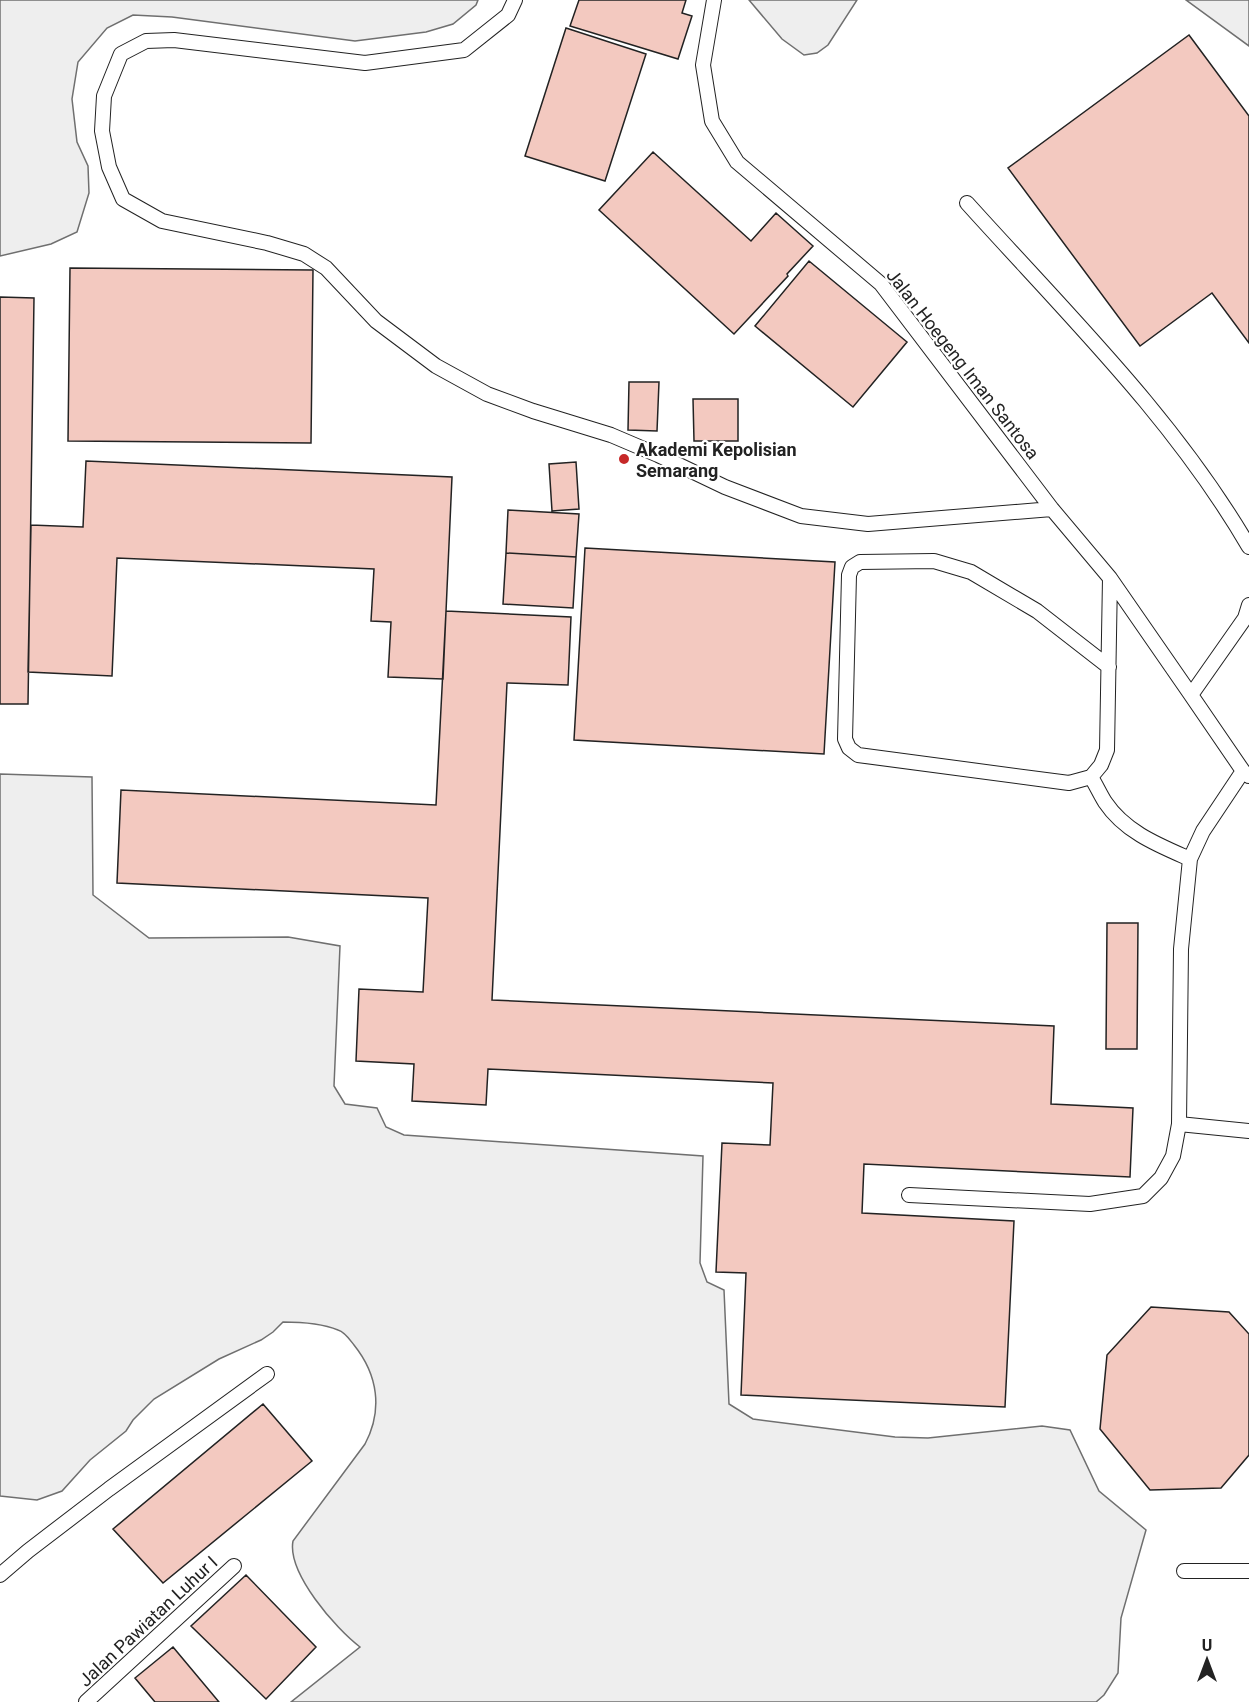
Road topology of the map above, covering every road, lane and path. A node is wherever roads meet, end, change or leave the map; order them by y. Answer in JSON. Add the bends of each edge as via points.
{"nodes":[{"id":1,"x":515,"y":0,"type":"edge"},
{"id":2,"x":714,"y":0,"type":"edge"},
{"id":3,"x":967,"y":203,"type":"dead end"},
{"id":4,"x":1052,"y":509,"type":"junction"},
{"id":5,"x":1249,"y":547,"type":"edge"},
{"id":6,"x":1110,"y":578,"type":"junction"},
{"id":7,"x":1249,"y":605,"type":"edge"},
{"id":8,"x":1109,"y":667,"type":"junction"},
{"id":9,"x":1191,"y":694,"type":"junction"},
{"id":10,"x":1246,"y":773,"type":"edge"},
{"id":11,"x":1091,"y":777,"type":"junction"},
{"id":12,"x":1190,"y":859,"type":"junction"},
{"id":13,"x":1179,"y":1124,"type":"junction"},
{"id":14,"x":1249,"y":1131,"type":"edge"},
{"id":15,"x":909,"y":1195,"type":"dead end"},
{"id":16,"x":267,"y":1374,"type":"dead end"},
{"id":17,"x":234,"y":1566,"type":"dead end"},
{"id":18,"x":1184,"y":1571,"type":"dead end"},
{"id":19,"x":1249,"y":1571,"type":"edge"},
{"id":20,"x":0,"y":1575,"type":"edge"},
{"id":21,"x":86,"y":1702,"type":"edge"}],
"edges":[{"from":1,"to":4,"type":"lane","via":[[508,15],[464,50],[364,63],[174,40],[146,41],[121,54],[104,96],[102,131],[109,167],[123,199],[162,221],[304,254],[326,268],[385,328],[436,366],[487,394],[611,435],[725,488],[801,516],[868,524]]},
{"from":2,"to":4,"type":"lane","name":"Jalan Hoegeng Iman Santosa","via":[[703,65],[712,121],[737,162],[882,284]]},
{"from":3,"to":5,"type":"lane","via":[[1147,401],[1230,514]]},
{"from":4,"to":6,"type":"lane","name":"Jalan Hoegeng Iman Santosa"},
{"from":6,"to":8,"type":"lane"},
{"from":6,"to":9,"type":"lane","name":"Jalan Hoegeng Iman Santosa"},
{"from":7,"to":9,"type":"lane","via":[[1245,618]]},
{"from":8,"to":11,"type":"lane","via":[[1107,750]]},
{"from":8,"to":11,"type":"lane","via":[[1037,611],[971,572],[934,561],[908,560],[860,562],[849,574],[845,739],[849,748],[858,755],[1069,783]]},
{"from":9,"to":10,"type":"lane","name":"Jalan Hoegeng Iman Santosa"},
{"from":10,"to":12,"type":"lane","via":[[1203,831]]},
{"from":11,"to":12,"type":"lane","via":[[1105,803],[1122,822],[1147,840]]},
{"from":12,"to":13,"type":"lane","via":[[1181,950]]},
{"from":13,"to":14,"type":"lane"},
{"from":13,"to":15,"type":"lane","via":[[1173,1156],[1161,1179],[1143,1196],[1090,1204]]},
{"from":16,"to":20,"type":"lane"},
{"from":17,"to":21,"type":"lane","name":"Jalan Pawiatan Luhur I"},
{"from":18,"to":19,"type":"lane"}]}
